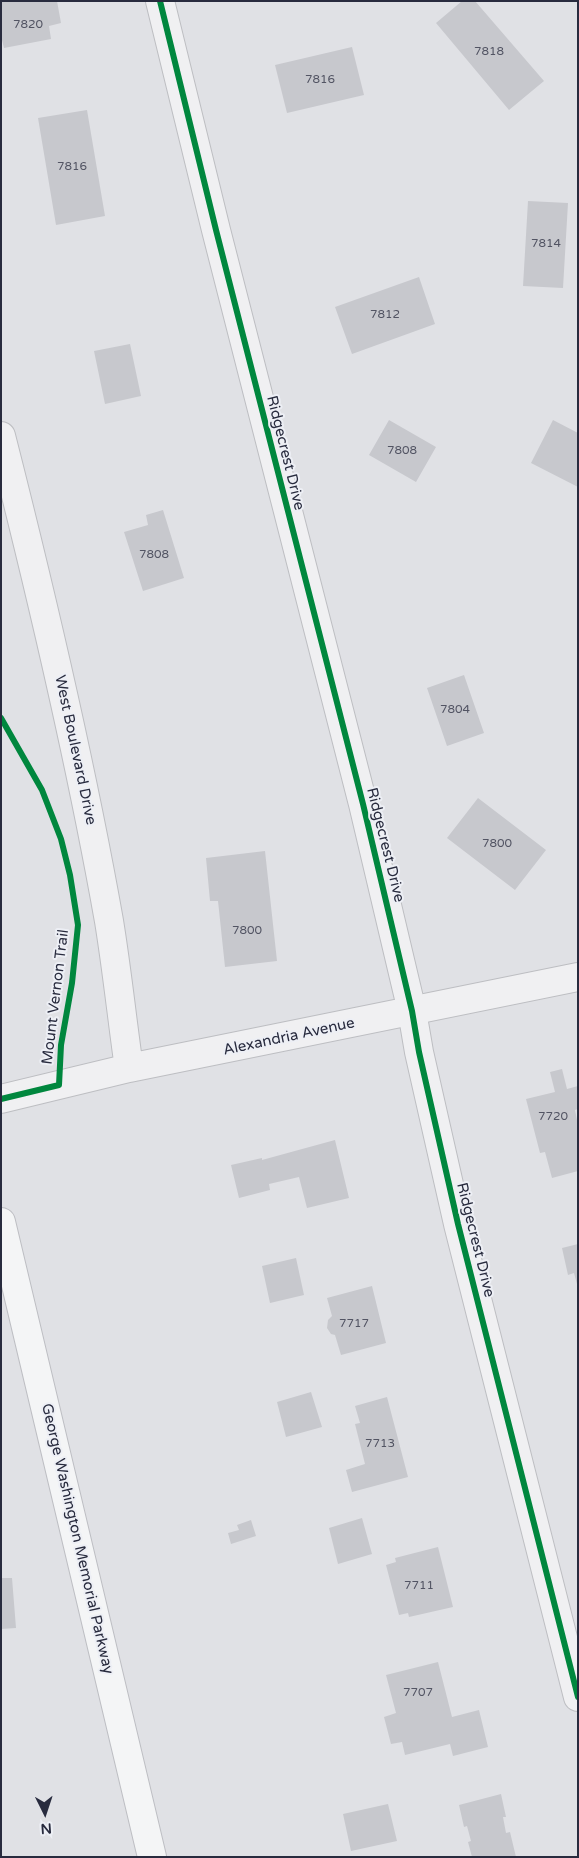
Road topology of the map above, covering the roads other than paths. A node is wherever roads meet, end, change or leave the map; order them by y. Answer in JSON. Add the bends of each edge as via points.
{"nodes":[{"id":1,"x":160,"y":1,"type":"edge"},
{"id":2,"x":1,"y":436,"type":"edge"},
{"id":3,"x":7,"y":477,"type":"edge"},
{"id":4,"x":578,"y":977,"type":"edge"},
{"id":5,"x":412,"y":1011,"type":"junction"},
{"id":6,"x":129,"y":1068,"type":"junction"},
{"id":7,"x":1,"y":1099,"type":"edge"},
{"id":8,"x":1,"y":1222,"type":"edge"},
{"id":9,"x":578,"y":1697,"type":"edge"},
{"id":10,"x":152,"y":1857,"type":"edge"}],
"edges":[{"from":1,"to":5,"type":"street","name":"Ridgecrest Drive","via":[[363,804]]},
{"from":2,"to":3,"type":"street","name":"West Boulevard Drive"},
{"from":3,"to":6,"type":"street","name":"West Boulevard Drive","via":[[46,611],[91,827],[109,924]]},
{"from":4,"to":5,"type":"street","name":"Alexandria Avenue"},
{"from":5,"to":6,"type":"street","name":"Alexandria Avenue"},
{"from":5,"to":9,"type":"street","name":"Ridgecrest Drive","via":[[458,1224]]},
{"from":6,"to":7,"type":"street","name":"Alexandria Avenue"},
{"from":8,"to":10,"type":"main road","name":"George Washington Memorial Parkway"}]}
